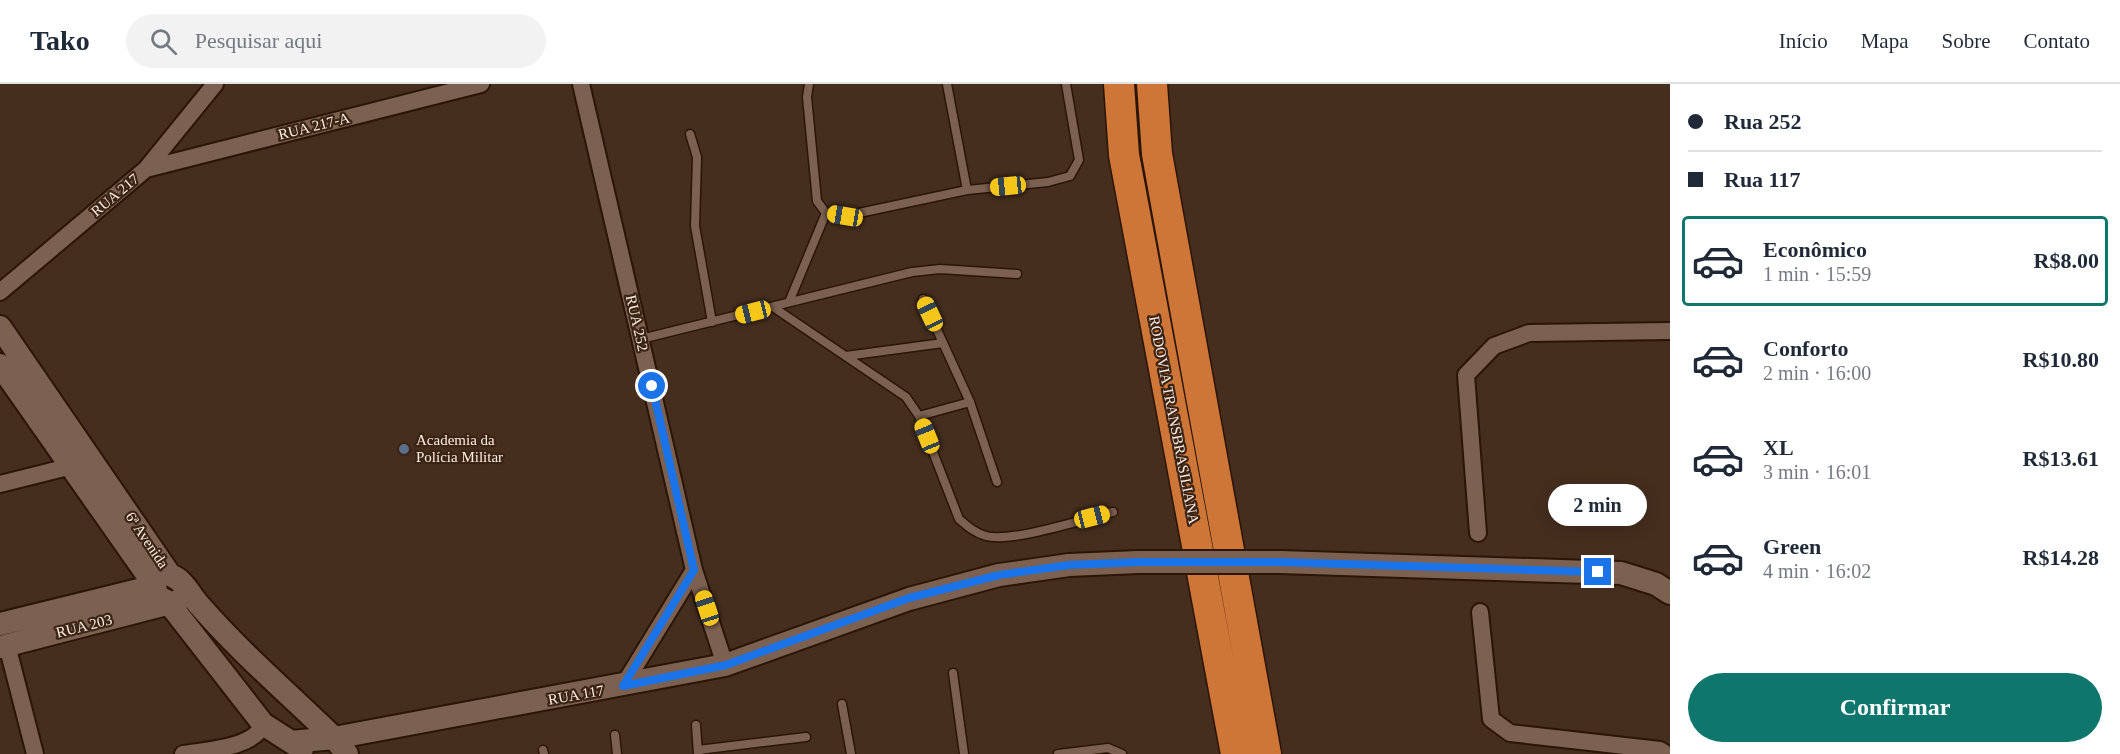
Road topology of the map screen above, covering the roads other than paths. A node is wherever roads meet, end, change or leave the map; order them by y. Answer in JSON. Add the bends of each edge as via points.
{"nodes":[{"id":1,"x":215,"y":84,"type":"edge"},
{"id":2,"x":481,"y":84,"type":"edge"},
{"id":3,"x":581,"y":84,"type":"edge"},
{"id":4,"x":809,"y":84,"type":"edge"},
{"id":5,"x":947,"y":84,"type":"edge"},
{"id":6,"x":1066,"y":84,"type":"edge"},
{"id":7,"x":1119,"y":84,"type":"edge"},
{"id":8,"x":1152,"y":84,"type":"edge"},
{"id":9,"x":440,"y":89,"type":"edge"},
{"id":10,"x":690,"y":134,"type":"dead end"},
{"id":11,"x":146,"y":169,"type":"junction"},
{"id":12,"x":967,"y":190,"type":"junction"},
{"id":13,"x":826,"y":213,"type":"junction"},
{"id":14,"x":1017,"y":274,"type":"dead end"},
{"id":15,"x":0,"y":292,"type":"edge"},
{"id":16,"x":923,"y":299,"type":"dead end"},
{"id":17,"x":789,"y":303,"type":"junction"},
{"id":18,"x":773,"y":307,"type":"junction"},
{"id":19,"x":712,"y":322,"type":"junction"},
{"id":20,"x":0,"y":327,"type":"edge"},
{"id":21,"x":1670,"y":331,"type":"edge"},
{"id":22,"x":641,"y":339,"type":"junction"},
{"id":23,"x":943,"y":343,"type":"junction"},
{"id":24,"x":846,"y":356,"type":"junction"},
{"id":25,"x":0,"y":365,"type":"edge"},
{"id":26,"x":970,"y":402,"type":"junction"},
{"id":27,"x":919,"y":416,"type":"junction"},
{"id":28,"x":80,"y":459,"type":"junction"},
{"id":29,"x":997,"y":482,"type":"dead end"},
{"id":30,"x":0,"y":484,"type":"edge"},
{"id":31,"x":1113,"y":512,"type":"dead end"},
{"id":32,"x":1478,"y":532,"type":"dead end"},
{"id":33,"x":694,"y":570,"type":"junction"},
{"id":34,"x":170,"y":589,"type":"junction"},
{"id":35,"x":1670,"y":593,"type":"edge"},
{"id":36,"x":1480,"y":612,"type":"dead end"},
{"id":37,"x":2,"y":638,"type":"edge"},
{"id":38,"x":726,"y":665,"type":"junction"},
{"id":39,"x":953,"y":673,"type":"dead end"},
{"id":40,"x":623,"y":686,"type":"junction"},
{"id":41,"x":842,"y":704,"type":"dead end"},
{"id":42,"x":263,"y":724,"type":"junction"},
{"id":43,"x":696,"y":724,"type":"dead end"},
{"id":44,"x":615,"y":735,"type":"dead end"},
{"id":45,"x":806,"y":737,"type":"dead end"},
{"id":46,"x":291,"y":742,"type":"junction"},
{"id":47,"x":340,"y":746,"type":"edge"},
{"id":48,"x":698,"y":752,"type":"edge"},
{"id":49,"x":35,"y":754,"type":"edge"},
{"id":50,"x":183,"y":754,"type":"edge"},
{"id":51,"x":310,"y":754,"type":"edge"},
{"id":52,"x":617,"y":754,"type":"edge"},
{"id":53,"x":851,"y":754,"type":"edge"},
{"id":54,"x":964,"y":754,"type":"edge"},
{"id":55,"x":1058,"y":754,"type":"edge"},
{"id":56,"x":1122,"y":754,"type":"edge"},
{"id":57,"x":1236,"y":754,"type":"edge"},
{"id":58,"x":1266,"y":754,"type":"edge"},
{"id":59,"x":1666,"y":754,"type":"edge"}],
"edges":[{"from":1,"to":11,"type":"street","name":"RUA 217"},
{"from":2,"to":9,"type":"street","name":"RUA 217-A"},
{"from":3,"to":22,"type":"street","name":"RUA 252"},
{"from":4,"to":13,"type":"lane","via":[[817,201]]},
{"from":5,"to":12,"type":"lane"},
{"from":6,"to":12,"type":"lane","via":[[1079,160],[1070,176]]},
{"from":7,"to":57,"type":"highway","name":"RODOVIA TRANSBRASILIANA","via":[[1124,155]]},
{"from":8,"to":58,"type":"highway","name":"RODOVIA TRANSBRASILIANA","via":[[1157,154]]},
{"from":9,"to":11,"type":"street","name":"RUA 217-A"},
{"from":10,"to":19,"type":"lane","via":[[697,156],[695,226]]},
{"from":11,"to":15,"type":"street","name":"RUA 217"},
{"from":12,"to":13,"type":"lane","via":[[845,216]]},
{"from":13,"to":17,"type":"lane"},
{"from":14,"to":17,"type":"lane","via":[[940,269],[912,272]]},
{"from":16,"to":23,"type":"lane"},
{"from":17,"to":18,"type":"lane"},
{"from":18,"to":19,"type":"lane"},
{"from":18,"to":24,"type":"lane"},
{"from":19,"to":22,"type":"lane"},
{"from":20,"to":28,"type":"street","name":"6ª Avenida"},
{"from":21,"to":32,"type":"street","via":[[1529,333],[1494,346],[1466,375]]},
{"from":22,"to":33,"type":"street","name":"RUA 252"},
{"from":23,"to":24,"type":"lane"},
{"from":23,"to":26,"type":"lane"},
{"from":24,"to":27,"type":"lane","via":[[906,397]]},
{"from":25,"to":28,"type":"street","name":"6ª Avenida"},
{"from":26,"to":27,"type":"lane"},
{"from":26,"to":29,"type":"lane"},
{"from":27,"to":31,"type":"lane","via":[[959,519],[971,530],[987,537],[1007,537]]},
{"from":28,"to":30,"type":"street"},
{"from":28,"to":34,"type":"street","name":"6ª Avenida"},
{"from":33,"to":38,"type":"street","name":"RUA 252"},
{"from":33,"to":40,"type":"street"},
{"from":34,"to":37,"type":"street","name":"RUA 203"},
{"from":34,"to":42,"type":"street","name":"6ª Avenida"},
{"from":34,"to":47,"type":"street","name":"6ª Avenida","via":[[222,631]]},
{"from":35,"to":38,"type":"street","name":"RUA 117","bridge":true,"via":[[1656,584],[1621,573],[1280,562],[1069,565],[999,575],[909,598]]},
{"from":36,"to":59,"type":"street","via":[[1491,719],[1510,733],[1660,750]]},
{"from":37,"to":49,"type":"street"},
{"from":38,"to":40,"type":"street","name":"RUA 117"},
{"from":39,"to":54,"type":"lane"},
{"from":40,"to":47,"type":"street","name":"RUA 117"},
{"from":41,"to":53,"type":"lane"},
{"from":42,"to":46,"type":"street","name":"6ª Avenida"},
{"from":42,"to":50,"type":"street","via":[[249,741]]},
{"from":43,"to":48,"type":"lane"},
{"from":44,"to":52,"type":"lane"},
{"from":45,"to":48,"type":"lane"},
{"from":46,"to":47,"type":"street","name":"RUA 117"},
{"from":46,"to":51,"type":"street","name":"6ª Avenida"},
{"from":47,"to":51,"type":"street"},
{"from":55,"to":56,"type":"lane","via":[[1108,748]]}]}
